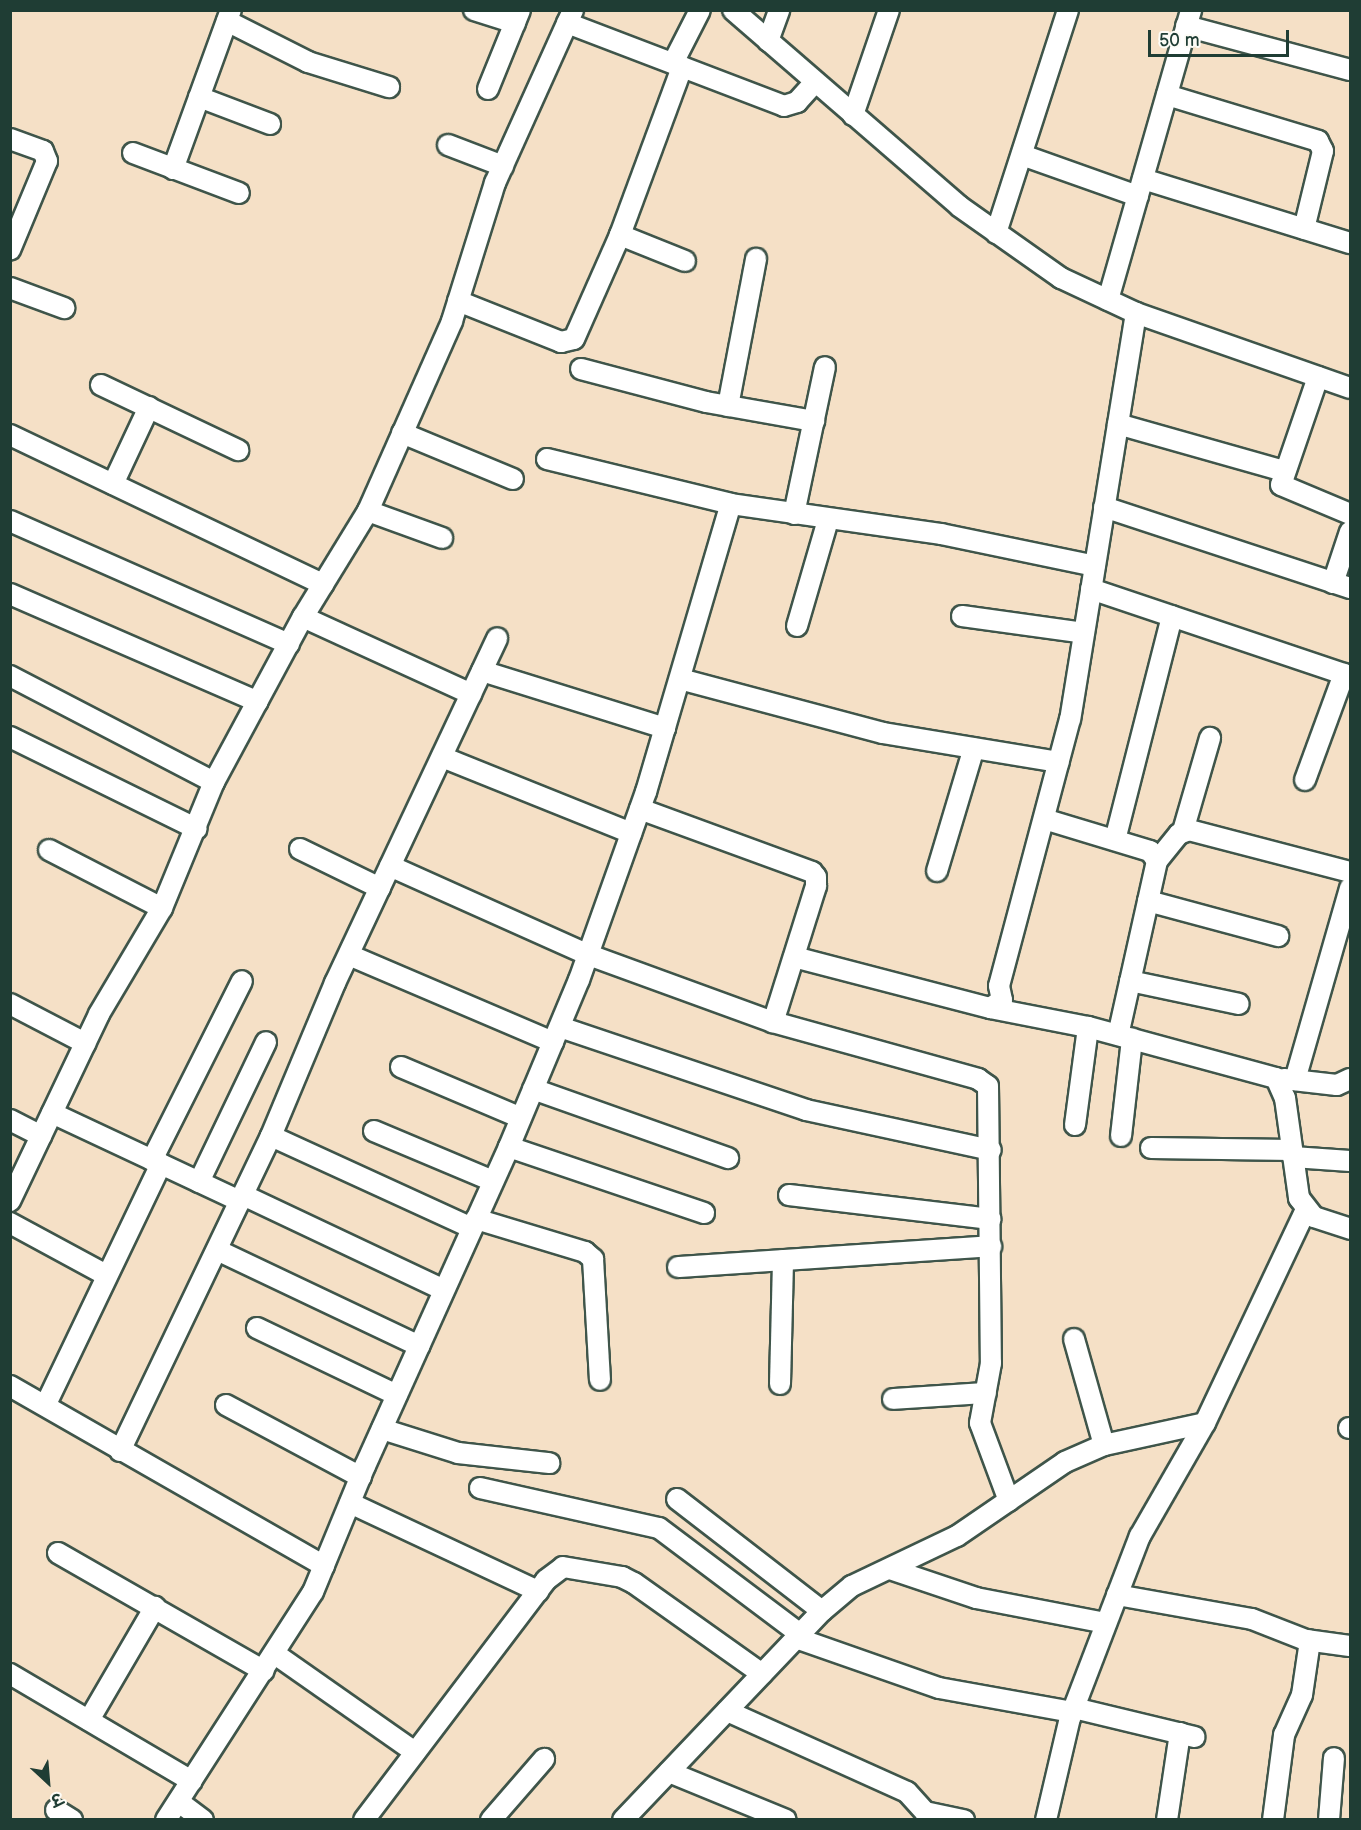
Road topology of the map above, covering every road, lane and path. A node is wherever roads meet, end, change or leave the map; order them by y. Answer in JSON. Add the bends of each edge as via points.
{"nodes":[{"id":1,"x":474,"y":10,"type":"edge"},
{"id":2,"x":700,"y":10,"type":"edge"},
{"id":3,"x":733,"y":10,"type":"edge"},
{"id":4,"x":779,"y":10,"type":"edge"},
{"id":5,"x":889,"y":10,"type":"edge"},
{"id":6,"x":1068,"y":10,"type":"edge"},
{"id":7,"x":224,"y":15,"type":"edge"},
{"id":8,"x":518,"y":17,"type":"edge"},
{"id":9,"x":570,"y":17,"type":"edge"},
{"id":10,"x":1189,"y":18,"type":"edge"},
{"id":11,"x":768,"y":41,"type":"junction"},
{"id":12,"x":678,"y":65,"type":"junction"},
{"id":13,"x":1350,"y":70,"type":"edge"},
{"id":14,"x":815,"y":82,"type":"junction"},
{"id":15,"x":389,"y":87,"type":"dead end"},
{"id":16,"x":488,"y":89,"type":"dead end"},
{"id":17,"x":1167,"y":95,"type":"junction"},
{"id":18,"x":199,"y":97,"type":"junction"},
{"id":19,"x":853,"y":115,"type":"junction"},
{"id":20,"x":270,"y":124,"type":"dead end"},
{"id":21,"x":10,"y":139,"type":"edge"},
{"id":22,"x":448,"y":145,"type":"dead end"},
{"id":23,"x":133,"y":153,"type":"dead end"},
{"id":24,"x":1022,"y":156,"type":"junction"},
{"id":25,"x":503,"y":166,"type":"junction"},
{"id":26,"x":173,"y":169,"type":"junction"},
{"id":27,"x":1140,"y":187,"type":"junction"},
{"id":28,"x":239,"y":193,"type":"dead end"},
{"id":29,"x":1304,"y":229,"type":"junction"},
{"id":30,"x":996,"y":232,"type":"junction"},
{"id":31,"x":620,"y":235,"type":"junction"},
{"id":32,"x":1350,"y":243,"type":"edge"},
{"id":33,"x":10,"y":250,"type":"edge"},
{"id":34,"x":756,"y":259,"type":"dead end"},
{"id":35,"x":685,"y":261,"type":"dead end"},
{"id":36,"x":10,"y":288,"type":"edge"},
{"id":37,"x":1108,"y":300,"type":"junction"},
{"id":38,"x":458,"y":301,"type":"junction"},
{"id":39,"x":64,"y":308,"type":"dead end"},
{"id":40,"x":1136,"y":312,"type":"junction"},
{"id":41,"x":825,"y":367,"type":"dead end"},
{"id":42,"x":581,"y":369,"type":"dead end"},
{"id":43,"x":1318,"y":377,"type":"junction"},
{"id":44,"x":100,"y":385,"type":"dead end"},
{"id":45,"x":1350,"y":388,"type":"edge"},
{"id":46,"x":728,"y":406,"type":"junction"},
{"id":47,"x":149,"y":407,"type":"junction"},
{"id":48,"x":814,"y":421,"type":"junction"},
{"id":49,"x":1118,"y":424,"type":"junction"},
{"id":50,"x":402,"y":433,"type":"junction"},
{"id":51,"x":10,"y":435,"type":"edge"},
{"id":52,"x":238,"y":450,"type":"dead end"},
{"id":53,"x":547,"y":459,"type":"dead end"},
{"id":54,"x":1284,"y":471,"type":"junction"},
{"id":55,"x":513,"y":480,"type":"dead end"},
{"id":56,"x":112,"y":484,"type":"junction"},
{"id":57,"x":731,"y":504,"type":"junction"},
{"id":58,"x":1104,"y":507,"type":"junction"},
{"id":59,"x":368,"y":511,"type":"junction"},
{"id":60,"x":794,"y":514,"type":"junction"},
{"id":61,"x":1350,"y":514,"type":"edge"},
{"id":62,"x":10,"y":520,"type":"edge"},
{"id":63,"x":828,"y":520,"type":"junction"},
{"id":64,"x":1350,"y":532,"type":"edge"},
{"id":65,"x":442,"y":538,"type":"dead end"},
{"id":66,"x":1095,"y":566,"type":"junction"},
{"id":67,"x":323,"y":584,"type":"junction"},
{"id":68,"x":1342,"y":586,"type":"edge"},
{"id":69,"x":1091,"y":589,"type":"junction"},
{"id":70,"x":10,"y":594,"type":"edge"},
{"id":71,"x":962,"y":616,"type":"dead end"},
{"id":72,"x":1172,"y":616,"type":"junction"},
{"id":73,"x":303,"y":617,"type":"junction"},
{"id":74,"x":797,"y":626,"type":"dead end"},
{"id":75,"x":1084,"y":633,"type":"junction"},
{"id":76,"x":497,"y":638,"type":"dead end"},
{"id":77,"x":289,"y":644,"type":"junction"},
{"id":78,"x":482,"y":671,"type":"junction"},
{"id":79,"x":1347,"y":675,"type":"edge"},
{"id":80,"x":10,"y":676,"type":"edge"},
{"id":81,"x":680,"y":680,"type":"junction"},
{"id":82,"x":471,"y":694,"type":"junction"},
{"id":83,"x":258,"y":702,"type":"junction"},
{"id":84,"x":665,"y":728,"type":"junction"},
{"id":85,"x":10,"y":737,"type":"edge"},
{"id":86,"x":1210,"y":738,"type":"dead end"},
{"id":87,"x":974,"y":748,"type":"junction"},
{"id":88,"x":441,"y":757,"type":"junction"},
{"id":89,"x":1059,"y":762,"type":"junction"},
{"id":90,"x":1305,"y":780,"type":"dead end"},
{"id":91,"x":214,"y":782,"type":"junction"},
{"id":92,"x":640,"y":809,"type":"junction"},
{"id":93,"x":1044,"y":819,"type":"junction"},
{"id":94,"x":197,"y":829,"type":"junction"},
{"id":95,"x":1183,"y":831,"type":"junction"},
{"id":96,"x":631,"y":833,"type":"junction"},
{"id":97,"x":1115,"y":840,"type":"junction"},
{"id":98,"x":300,"y":849,"type":"dead end"},
{"id":99,"x":50,"y":850,"type":"dead end"},
{"id":100,"x":1157,"y":861,"type":"junction"},
{"id":101,"x":390,"y":866,"type":"junction"},
{"id":102,"x":937,"y":871,"type":"dead end"},
{"id":103,"x":1350,"y":872,"type":"edge"},
{"id":104,"x":380,"y":888,"type":"junction"},
{"id":105,"x":1350,"y":888,"type":"edge"},
{"id":106,"x":1148,"y":901,"type":"junction"},
{"id":107,"x":162,"y":908,"type":"junction"},
{"id":108,"x":1278,"y":936,"type":"dead end"},
{"id":109,"x":349,"y":955,"type":"junction"},
{"id":110,"x":589,"y":955,"type":"junction"},
{"id":111,"x":794,"y":957,"type":"junction"},
{"id":112,"x":242,"y":981,"type":"dead end"},
{"id":113,"x":1130,"y":981,"type":"junction"},
{"id":114,"x":10,"y":1004,"type":"edge"},
{"id":115,"x":1239,"y":1004,"type":"dead end"},
{"id":116,"x":990,"y":1008,"type":"junction"},
{"id":117,"x":773,"y":1022,"type":"junction"},
{"id":118,"x":1088,"y":1027,"type":"junction"},
{"id":119,"x":556,"y":1034,"type":"junction"},
{"id":120,"x":1125,"y":1037,"type":"junction"},
{"id":121,"x":266,"y":1042,"type":"dead end"},
{"id":122,"x":85,"y":1043,"type":"junction"},
{"id":123,"x":401,"y":1067,"type":"dead end"},
{"id":124,"x":1286,"y":1079,"type":"junction"},
{"id":125,"x":1348,"y":1082,"type":"edge"},
{"id":126,"x":533,"y":1089,"type":"junction"},
{"id":127,"x":52,"y":1113,"type":"junction"},
{"id":128,"x":521,"y":1118,"type":"junction"},
{"id":129,"x":10,"y":1120,"type":"edge"},
{"id":130,"x":1075,"y":1125,"type":"dead end"},
{"id":131,"x":374,"y":1131,"type":"dead end"},
{"id":132,"x":41,"y":1136,"type":"junction"},
{"id":133,"x":271,"y":1136,"type":"junction"},
{"id":134,"x":1121,"y":1136,"type":"dead end"},
{"id":135,"x":509,"y":1147,"type":"junction"},
{"id":136,"x":1151,"y":1148,"type":"dead end"},
{"id":137,"x":991,"y":1150,"type":"junction"},
{"id":138,"x":1292,"y":1153,"type":"junction"},
{"id":139,"x":728,"y":1158,"type":"dead end"},
{"id":140,"x":1350,"y":1161,"type":"edge"},
{"id":141,"x":157,"y":1162,"type":"junction"},
{"id":142,"x":493,"y":1181,"type":"junction"},
{"id":143,"x":199,"y":1182,"type":"junction"},
{"id":144,"x":789,"y":1195,"type":"dead end"},
{"id":145,"x":242,"y":1198,"type":"junction"},
{"id":146,"x":10,"y":1201,"type":"edge"},
{"id":147,"x":1305,"y":1211,"type":"junction"},
{"id":148,"x":704,"y":1213,"type":"dead end"},
{"id":149,"x":991,"y":1219,"type":"junction"},
{"id":150,"x":10,"y":1223,"type":"edge"},
{"id":151,"x":474,"y":1224,"type":"junction"},
{"id":152,"x":1350,"y":1229,"type":"edge"},
{"id":153,"x":991,"y":1246,"type":"junction"},
{"id":154,"x":217,"y":1250,"type":"junction"},
{"id":155,"x":783,"y":1260,"type":"junction"},
{"id":156,"x":678,"y":1267,"type":"dead end"},
{"id":157,"x":106,"y":1275,"type":"junction"},
{"id":158,"x":444,"y":1290,"type":"junction"},
{"id":159,"x":257,"y":1328,"type":"dead end"},
{"id":160,"x":1074,"y":1339,"type":"dead end"},
{"id":161,"x":419,"y":1346,"type":"junction"},
{"id":162,"x":600,"y":1380,"type":"dead end"},
{"id":163,"x":780,"y":1384,"type":"dead end"},
{"id":164,"x":10,"y":1386,"type":"edge"},
{"id":165,"x":986,"y":1393,"type":"junction"},
{"id":166,"x":397,"y":1395,"type":"junction"},
{"id":167,"x":893,"y":1399,"type":"dead end"},
{"id":168,"x":46,"y":1404,"type":"junction"},
{"id":169,"x":226,"y":1405,"type":"dead end"},
{"id":170,"x":1205,"y":1423,"type":"junction"},
{"id":171,"x":382,"y":1429,"type":"junction"},
{"id":172,"x":1104,"y":1445,"type":"junction"},
{"id":173,"x":120,"y":1451,"type":"junction"},
{"id":174,"x":549,"y":1463,"type":"dead end"},
{"id":175,"x":361,"y":1477,"type":"junction"},
{"id":176,"x":480,"y":1488,"type":"dead end"},
{"id":177,"x":677,"y":1499,"type":"dead end"},
{"id":178,"x":1009,"y":1501,"type":"junction"},
{"id":179,"x":350,"y":1503,"type":"junction"},
{"id":180,"x":58,"y":1553,"type":"dead end"},
{"id":181,"x":324,"y":1566,"type":"junction"},
{"id":182,"x":890,"y":1569,"type":"junction"},
{"id":183,"x":538,"y":1591,"type":"junction"},
{"id":184,"x":1117,"y":1595,"type":"junction"},
{"id":185,"x":155,"y":1607,"type":"junction"},
{"id":186,"x":822,"y":1611,"type":"junction"},
{"id":187,"x":1106,"y":1623,"type":"junction"},
{"id":188,"x":798,"y":1636,"type":"junction"},
{"id":189,"x":1310,"y":1641,"type":"junction"},
{"id":190,"x":1350,"y":1646,"type":"edge"},
{"id":191,"x":275,"y":1654,"type":"junction"},
{"id":192,"x":264,"y":1671,"type":"junction"},
{"id":193,"x":10,"y":1674,"type":"edge"},
{"id":194,"x":762,"y":1674,"type":"junction"},
{"id":195,"x":1074,"y":1710,"type":"junction"},
{"id":196,"x":727,"y":1711,"type":"junction"},
{"id":197,"x":89,"y":1720,"type":"junction"},
{"id":198,"x":415,"y":1752,"type":"junction"},
{"id":199,"x":1334,"y":1758,"type":"dead end"},
{"id":200,"x":544,"y":1759,"type":"dead end"},
{"id":201,"x":669,"y":1772,"type":"junction"},
{"id":202,"x":192,"y":1781,"type":"junction"},
{"id":203,"x":179,"y":1802,"type":"junction"},
{"id":204,"x":166,"y":1820,"type":"edge"},
{"id":205,"x":203,"y":1820,"type":"edge"},
{"id":206,"x":364,"y":1820,"type":"edge"},
{"id":207,"x":491,"y":1820,"type":"edge"},
{"id":208,"x":623,"y":1820,"type":"edge"},
{"id":209,"x":786,"y":1820,"type":"edge"},
{"id":210,"x":964,"y":1820,"type":"edge"},
{"id":211,"x":1046,"y":1820,"type":"edge"},
{"id":212,"x":1167,"y":1820,"type":"edge"},
{"id":213,"x":1274,"y":1820,"type":"edge"},
{"id":214,"x":1329,"y":1820,"type":"edge"}],
"edges":[{"from":1,"to":8,"type":"street"},
{"from":2,"to":12,"type":"street"},
{"from":3,"to":11,"type":"street"},
{"from":4,"to":11,"type":"street"},
{"from":5,"to":19,"type":"street"},
{"from":6,"to":24,"type":"street"},
{"from":7,"to":15,"type":"street","via":[[308,62]]},
{"from":7,"to":18,"type":"street"},
{"from":8,"to":16,"type":"street"},
{"from":9,"to":12,"type":"street"},
{"from":9,"to":25,"type":"street"},
{"from":10,"to":13,"type":"street"},
{"from":10,"to":17,"type":"street"},
{"from":11,"to":14,"type":"street"},
{"from":12,"to":14,"type":"street","via":[[784,106],[797,102]]},
{"from":12,"to":31,"type":"street"},
{"from":14,"to":19,"type":"street"},
{"from":17,"to":27,"type":"street"},
{"from":17,"to":29,"type":"street","via":[[1318,141],[1323,152]]},
{"from":18,"to":20,"type":"street"},
{"from":18,"to":26,"type":"street"},
{"from":19,"to":30,"type":"street","via":[[959,206]]},
{"from":21,"to":33,"type":"street","via":[[43,151],[47,161]]},
{"from":22,"to":25,"type":"street"},
{"from":23,"to":26,"type":"street"},
{"from":24,"to":27,"type":"street"},
{"from":24,"to":30,"type":"street"},
{"from":25,"to":38,"type":"street"},
{"from":26,"to":28,"type":"street"},
{"from":27,"to":29,"type":"street"},
{"from":27,"to":37,"type":"street"},
{"from":29,"to":32,"type":"street"},
{"from":30,"to":37,"type":"street","via":[[1061,278]]},
{"from":31,"to":35,"type":"street"},
{"from":31,"to":38,"type":"street","via":[[579,333],[568,342]]},
{"from":34,"to":46,"type":"street"},
{"from":36,"to":39,"type":"street"},
{"from":37,"to":40,"type":"street"},
{"from":38,"to":50,"type":"street"},
{"from":40,"to":43,"type":"street"},
{"from":40,"to":49,"type":"street"},
{"from":41,"to":48,"type":"street"},
{"from":42,"to":46,"type":"street"},
{"from":43,"to":45,"type":"street"},
{"from":43,"to":54,"type":"street"},
{"from":44,"to":47,"type":"street"},
{"from":46,"to":48,"type":"street"},
{"from":47,"to":52,"type":"street"},
{"from":47,"to":56,"type":"street"},
{"from":48,"to":60,"type":"street"},
{"from":49,"to":54,"type":"street"},
{"from":49,"to":58,"type":"street"},
{"from":50,"to":55,"type":"street"},
{"from":50,"to":59,"type":"street"},
{"from":51,"to":56,"type":"street"},
{"from":53,"to":57,"type":"street"},
{"from":54,"to":61,"type":"street","via":[[1281,480],[1285,490]]},
{"from":56,"to":67,"type":"street"},
{"from":57,"to":60,"type":"street"},
{"from":57,"to":81,"type":"street"},
{"from":58,"to":66,"type":"street"},
{"from":58,"to":68,"type":"street"},
{"from":59,"to":65,"type":"street"},
{"from":59,"to":67,"type":"street"},
{"from":60,"to":63,"type":"street"},
{"from":62,"to":77,"type":"street"},
{"from":63,"to":66,"type":"street","via":[[941,534]]},
{"from":63,"to":74,"type":"street"},
{"from":64,"to":68,"type":"street"},
{"from":66,"to":69,"type":"street"},
{"from":67,"to":73,"type":"street"},
{"from":69,"to":72,"type":"street"},
{"from":69,"to":75,"type":"street"},
{"from":70,"to":83,"type":"street"},
{"from":71,"to":75,"type":"street"},
{"from":72,"to":79,"type":"street"},
{"from":72,"to":97,"type":"street"},
{"from":73,"to":77,"type":"street"},
{"from":73,"to":82,"type":"street"},
{"from":75,"to":89,"type":"street"},
{"from":76,"to":78,"type":"street"},
{"from":77,"to":83,"type":"street"},
{"from":78,"to":82,"type":"street"},
{"from":78,"to":84,"type":"street"},
{"from":79,"to":90,"type":"street"},
{"from":80,"to":91,"type":"street"},
{"from":81,"to":84,"type":"street"},
{"from":81,"to":87,"type":"street","via":[[864,729]]},
{"from":82,"to":88,"type":"street"},
{"from":83,"to":91,"type":"street"},
{"from":84,"to":92,"type":"street"},
{"from":85,"to":94,"type":"street"},
{"from":86,"to":95,"type":"street"},
{"from":87,"to":89,"type":"street"},
{"from":87,"to":102,"type":"street"},
{"from":88,"to":96,"type":"street"},
{"from":88,"to":101,"type":"street"},
{"from":89,"to":93,"type":"street"},
{"from":91,"to":94,"type":"street"},
{"from":92,"to":96,"type":"street"},
{"from":92,"to":111,"type":"street","via":[[812,872],[816,886]]},
{"from":93,"to":97,"type":"street"},
{"from":93,"to":116,"type":"street","via":[[999,986],[1002,1000]]},
{"from":94,"to":107,"type":"street"},
{"from":95,"to":100,"type":"street"},
{"from":95,"to":103,"type":"street"},
{"from":96,"to":110,"type":"street"},
{"from":97,"to":100,"type":"street","via":[[1150,851]]},
{"from":98,"to":104,"type":"street"},
{"from":99,"to":107,"type":"street"},
{"from":100,"to":106,"type":"street"},
{"from":101,"to":104,"type":"street"},
{"from":101,"to":110,"type":"street"},
{"from":104,"to":109,"type":"street"},
{"from":105,"to":124,"type":"street"},
{"from":106,"to":108,"type":"street"},
{"from":106,"to":113,"type":"street"},
{"from":107,"to":122,"type":"street"},
{"from":109,"to":119,"type":"street"},
{"from":109,"to":133,"type":"street"},
{"from":110,"to":117,"type":"street"},
{"from":110,"to":119,"type":"street"},
{"from":111,"to":116,"type":"street"},
{"from":111,"to":117,"type":"street"},
{"from":112,"to":141,"type":"street"},
{"from":113,"to":115,"type":"street"},
{"from":113,"to":120,"type":"street"},
{"from":114,"to":122,"type":"street"},
{"from":116,"to":118,"type":"street"},
{"from":117,"to":137,"type":"street","via":[[984,1082],[990,1091]]},
{"from":118,"to":120,"type":"street"},
{"from":118,"to":130,"type":"street"},
{"from":119,"to":126,"type":"street"},
{"from":119,"to":137,"type":"street","via":[[806,1110]]},
{"from":120,"to":124,"type":"street"},
{"from":120,"to":134,"type":"street"},
{"from":121,"to":143,"type":"street"},
{"from":122,"to":127,"type":"street"},
{"from":123,"to":128,"type":"street"},
{"from":124,"to":125,"type":"street"},
{"from":124,"to":138,"type":"street"},
{"from":126,"to":128,"type":"street"},
{"from":126,"to":139,"type":"street"},
{"from":127,"to":132,"type":"street"},
{"from":127,"to":141,"type":"street"},
{"from":128,"to":135,"type":"street"},
{"from":129,"to":132,"type":"street"},
{"from":131,"to":142,"type":"street"},
{"from":132,"to":146,"type":"street"},
{"from":133,"to":145,"type":"street"},
{"from":133,"to":151,"type":"street"},
{"from":135,"to":142,"type":"street"},
{"from":135,"to":148,"type":"street"},
{"from":136,"to":138,"type":"street"},
{"from":137,"to":149,"type":"street"},
{"from":138,"to":140,"type":"street"},
{"from":138,"to":147,"type":"street","via":[[1299,1198]]},
{"from":141,"to":143,"type":"street"},
{"from":141,"to":157,"type":"street"},
{"from":142,"to":151,"type":"street"},
{"from":143,"to":145,"type":"street"},
{"from":144,"to":149,"type":"street"},
{"from":145,"to":154,"type":"street"},
{"from":145,"to":158,"type":"street"},
{"from":147,"to":152,"type":"street"},
{"from":147,"to":170,"type":"street"},
{"from":149,"to":153,"type":"street"},
{"from":150,"to":157,"type":"street"},
{"from":151,"to":158,"type":"street"},
{"from":151,"to":162,"type":"street","via":[[585,1252],[592,1259]]},
{"from":153,"to":155,"type":"street"},
{"from":153,"to":165,"type":"street","via":[[991,1363]]},
{"from":154,"to":161,"type":"street"},
{"from":154,"to":173,"type":"street"},
{"from":155,"to":156,"type":"street"},
{"from":155,"to":163,"type":"street"},
{"from":157,"to":168,"type":"street"},
{"from":158,"to":161,"type":"street"},
{"from":159,"to":166,"type":"street"},
{"from":160,"to":172,"type":"street"},
{"from":161,"to":166,"type":"street"},
{"from":164,"to":168,"type":"street"},
{"from":165,"to":167,"type":"street"},
{"from":165,"to":178,"type":"street","via":[[980,1423]]},
{"from":166,"to":171,"type":"street"},
{"from":168,"to":173,"type":"street"},
{"from":169,"to":175,"type":"street"},
{"from":170,"to":172,"type":"street"},
{"from":170,"to":184,"type":"street","via":[[1140,1536]]},
{"from":171,"to":174,"type":"street","via":[[458,1454]]},
{"from":171,"to":175,"type":"street"},
{"from":172,"to":178,"type":"street","via":[[1065,1462]]},
{"from":173,"to":181,"type":"street"},
{"from":175,"to":179,"type":"street"},
{"from":176,"to":188,"type":"street","via":[[659,1528]]},
{"from":177,"to":186,"type":"street"},
{"from":178,"to":182,"type":"street","via":[[957,1536]]},
{"from":179,"to":181,"type":"street"},
{"from":179,"to":183,"type":"street"},
{"from":180,"to":185,"type":"street"},
{"from":181,"to":191,"type":"street","via":[[313,1592]]},
{"from":182,"to":186,"type":"street","via":[[852,1586]]},
{"from":182,"to":187,"type":"street","via":[[976,1598]]},
{"from":183,"to":194,"type":"street","via":[[554,1571],[563,1567],[622,1577]]},
{"from":183,"to":198,"type":"street"},
{"from":184,"to":187,"type":"street"},
{"from":184,"to":189,"type":"street","via":[[1252,1619]]},
{"from":185,"to":192,"type":"street"},
{"from":185,"to":197,"type":"street"},
{"from":186,"to":188,"type":"street"},
{"from":187,"to":195,"type":"street"},
{"from":188,"to":194,"type":"street"},
{"from":188,"to":195,"type":"street","via":[[939,1688]]},
{"from":189,"to":190,"type":"street"},
{"from":189,"to":213,"type":"street","via":[[1302,1695],[1284,1735]]},
{"from":191,"to":192,"type":"street"},
{"from":191,"to":198,"type":"street"},
{"from":192,"to":202,"type":"street"},
{"from":193,"to":197,"type":"street"},
{"from":194,"to":196,"type":"street"},
{"from":195,"to":211,"type":"street"},
{"from":195,"to":212,"type":"street","via":[[1188,1735]]},
{"from":196,"to":201,"type":"street"},
{"from":196,"to":210,"type":"street","via":[[907,1792],[925,1812]]},
{"from":197,"to":202,"type":"street"},
{"from":198,"to":206,"type":"street"},
{"from":199,"to":214,"type":"street"},
{"from":200,"to":207,"type":"street"},
{"from":201,"to":208,"type":"street"},
{"from":201,"to":209,"type":"street"},
{"from":202,"to":203,"type":"street"},
{"from":203,"to":204,"type":"street"},
{"from":203,"to":205,"type":"street"}]}
